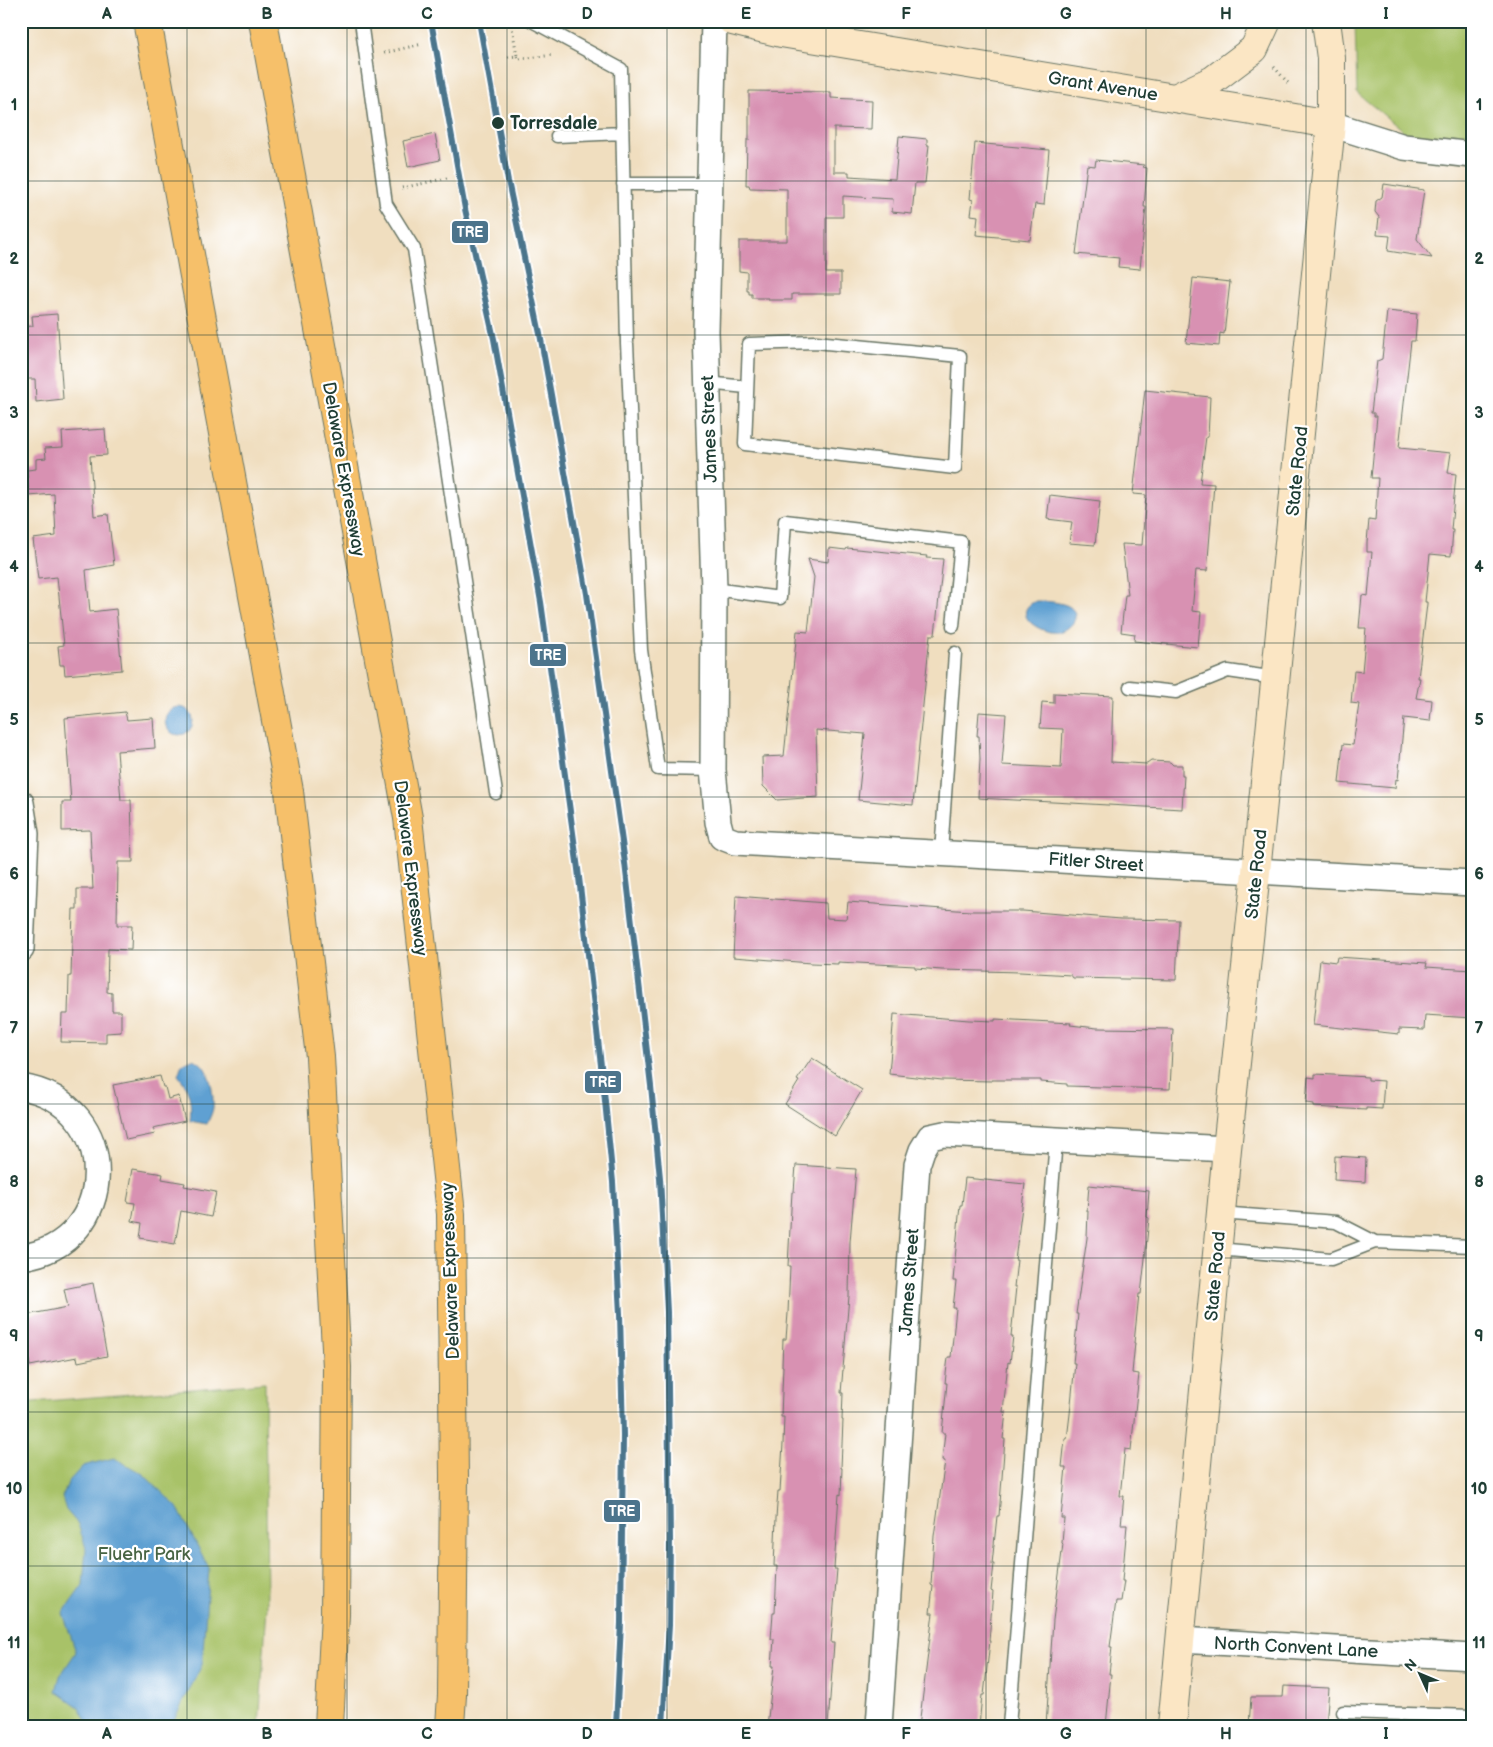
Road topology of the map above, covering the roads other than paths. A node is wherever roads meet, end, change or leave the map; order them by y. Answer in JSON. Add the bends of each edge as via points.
{"nodes":[{"id":1,"x":147,"y":21,"type":"edge"},
{"id":2,"x":263,"y":21,"type":"edge"},
{"id":3,"x":361,"y":21,"type":"edge"},
{"id":4,"x":532,"y":21,"type":"edge"},
{"id":5,"x":714,"y":21,"type":"edge"},
{"id":6,"x":732,"y":21,"type":"edge"},
{"id":7,"x":1267,"y":21,"type":"edge"},
{"id":8,"x":1326,"y":21,"type":"edge"},
{"id":9,"x":1175,"y":98,"type":"junction"},
{"id":10,"x":1331,"y":124,"type":"junction"},
{"id":11,"x":622,"y":133,"type":"junction"},
{"id":12,"x":558,"y":136,"type":"dead end"},
{"id":13,"x":1472,"y":155,"type":"edge"},
{"id":14,"x":624,"y":184,"type":"junction"},
{"id":15,"x":710,"y":184,"type":"junction"},
{"id":16,"x":707,"y":384,"type":"junction"},
{"id":17,"x":746,"y":387,"type":"junction"},
{"id":18,"x":714,"y":589,"type":"junction"},
{"id":19,"x":953,"y":626,"type":"dead end"},
{"id":20,"x":955,"y":653,"type":"dead end"},
{"id":21,"x":1276,"y":678,"type":"junction"},
{"id":22,"x":1130,"y":687,"type":"dead end"},
{"id":23,"x":713,"y":770,"type":"junction"},
{"id":24,"x":496,"y":792,"type":"dead end"},
{"id":25,"x":21,"y":803,"type":"edge"},
{"id":26,"x":722,"y":837,"type":"joint"},
{"id":27,"x":941,"y":853,"type":"junction"},
{"id":28,"x":1256,"y":872,"type":"junction"},
{"id":29,"x":1472,"y":883,"type":"edge"},
{"id":30,"x":21,"y":949,"type":"edge"},
{"id":31,"x":21,"y":1087,"type":"edge"},
{"id":32,"x":1056,"y":1140,"type":"junction"},
{"id":33,"x":1226,"y":1149,"type":"junction"},
{"id":34,"x":1220,"y":1213,"type":"junction"},
{"id":35,"x":1374,"y":1242,"type":"junction"},
{"id":36,"x":1472,"y":1246,"type":"edge"},
{"id":37,"x":1217,"y":1249,"type":"junction"},
{"id":38,"x":21,"y":1257,"type":"edge"},
{"id":39,"x":1180,"y":1640,"type":"junction"},
{"id":40,"x":1472,"y":1657,"type":"edge"},
{"id":41,"x":1343,"y":1712,"type":"dead end"},
{"id":42,"x":1472,"y":1716,"type":"edge"},
{"id":43,"x":329,"y":1726,"type":"edge"},
{"id":44,"x":450,"y":1726,"type":"edge"},
{"id":45,"x":879,"y":1726,"type":"edge"},
{"id":46,"x":1009,"y":1726,"type":"edge"},
{"id":47,"x":1172,"y":1726,"type":"edge"}],
"edges":[{"from":1,"to":43,"type":"highway","via":[[289,791],[320,1057],[337,1367],[335,1615]]},
{"from":2,"to":44,"type":"highway","name":"Delaware Expressway","via":[[408,818],[451,1214],[454,1476]]},
{"from":3,"to":24,"type":"lane","via":[[386,204],[414,249]]},
{"from":4,"to":11,"type":"lane","via":[[620,69]]},
{"from":5,"to":15,"type":"street","name":"James Street"},
{"from":6,"to":9,"type":"main road","name":"Grant Avenue","via":[[781,33]]},
{"from":7,"to":9,"type":"main road","via":[[1254,49],[1213,80]]},
{"from":8,"to":10,"type":"main road","name":"State Road","via":[[1331,58]]},
{"from":9,"to":10,"type":"main road","name":"Grant Avenue"},
{"from":10,"to":13,"type":"street","name":"Grant Avenue","via":[[1404,148]]},
{"from":10,"to":21,"type":"main road","name":"State Road"},
{"from":11,"to":12,"type":"lane"},
{"from":11,"to":14,"type":"lane"},
{"from":14,"to":15,"type":"lane"},
{"from":14,"to":23,"type":"lane","via":[[627,343],[641,650],[658,769]]},
{"from":15,"to":16,"type":"street","name":"James Street"},
{"from":16,"to":17,"type":"lane"},
{"from":16,"to":18,"type":"street","name":"James Street"},
{"from":17,"to":17,"type":"lane","via":[[749,344],[816,342],[960,356],[955,468],[745,444]]},
{"from":18,"to":19,"type":"lane","via":[[780,598],[785,521],[961,542]]},
{"from":18,"to":23,"type":"street","name":"James Street"},
{"from":20,"to":27,"type":"lane"},
{"from":21,"to":22,"type":"lane","via":[[1228,671],[1176,692]]},
{"from":21,"to":28,"type":"main road","name":"State Road"},
{"from":23,"to":26,"type":"street","name":"James Street"},
{"from":25,"to":30,"type":"street","via":[[26,834]]},
{"from":26,"to":27,"type":"street","name":"Fitler Street","via":[[735,842]]},
{"from":27,"to":28,"type":"street","name":"Fitler Street"},
{"from":28,"to":29,"type":"street","name":"Fitler Street"},
{"from":28,"to":33,"type":"main road","name":"State Road"},
{"from":31,"to":38,"type":"street","via":[[50,1095],[78,1118],[88,1133],[97,1167],[91,1203],[72,1233],[41,1252]]},
{"from":32,"to":33,"type":"street","name":"James Street"},
{"from":32,"to":45,"type":"street","name":"James Street","via":[[944,1134],[930,1137],[917,1164]]},
{"from":32,"to":46,"type":"lane"},
{"from":33,"to":34,"type":"main road","name":"State Road"},
{"from":34,"to":35,"type":"lane","via":[[1336,1222]]},
{"from":34,"to":37,"type":"main road","name":"State Road"},
{"from":35,"to":36,"type":"lane"},
{"from":35,"to":37,"type":"lane","via":[[1331,1258]]},
{"from":37,"to":39,"type":"main road","name":"State Road"},
{"from":39,"to":40,"type":"street","name":"North Convent Lane"},
{"from":39,"to":47,"type":"main road","name":"State Road"},
{"from":41,"to":42,"type":"lane"}]}
